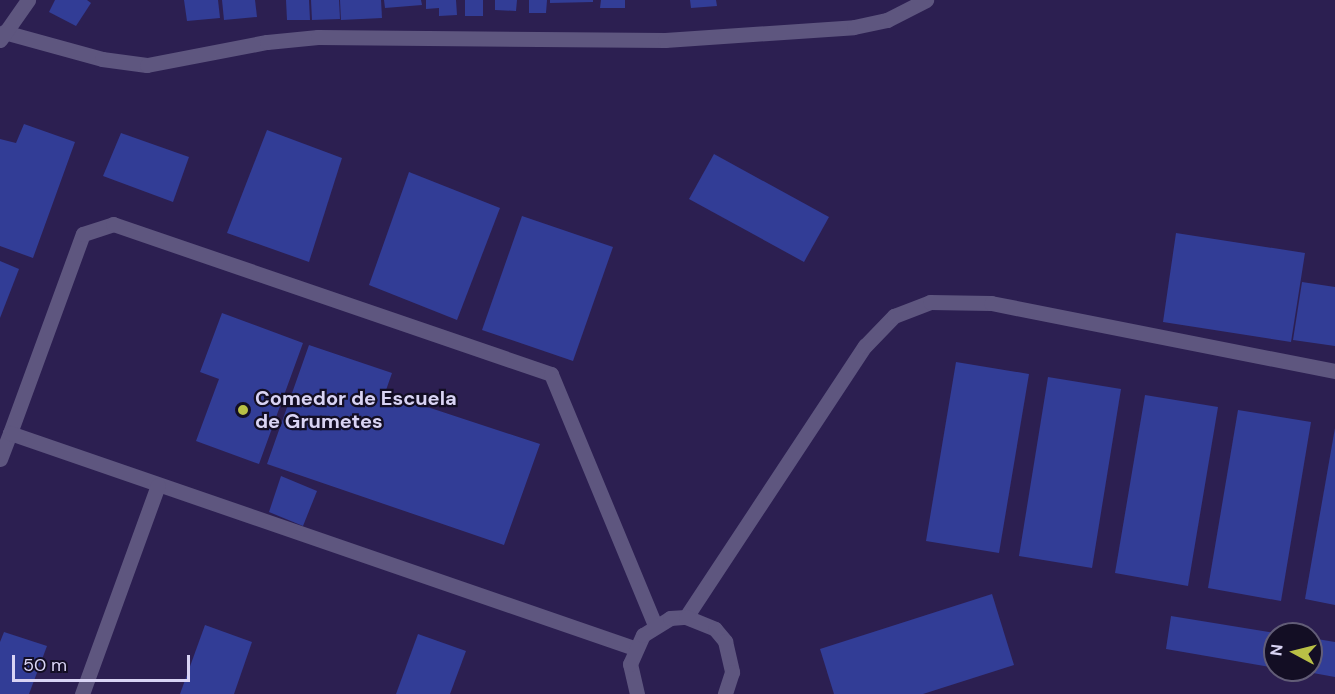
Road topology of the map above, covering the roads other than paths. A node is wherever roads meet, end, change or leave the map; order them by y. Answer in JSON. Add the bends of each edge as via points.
{"nodes":[{"id":1,"x":28,"y":0,"type":"edge"},
{"id":2,"x":926,"y":0,"type":"edge"},
{"id":3,"x":2,"y":36,"type":"edge"},
{"id":4,"x":1335,"y":370,"type":"edge"},
{"id":5,"x":10,"y":433,"type":"junction"},
{"id":6,"x":0,"y":459,"type":"edge"},
{"id":7,"x":158,"y":485,"type":"junction"},
{"id":8,"x":686,"y":617,"type":"junction"},
{"id":9,"x":655,"y":625,"type":"junction"},
{"id":10,"x":634,"y":648,"type":"junction"},
{"id":11,"x":82,"y":694,"type":"edge"},
{"id":12,"x":637,"y":694,"type":"edge"},
{"id":13,"x":725,"y":694,"type":"edge"}],
"edges":[{"from":1,"to":3,"type":"street"},
{"from":2,"to":3,"type":"street","via":[[887,20],[854,27],[665,40],[318,38],[267,42],[147,65]]},
{"from":4,"to":8,"type":"street","via":[[991,303],[930,302],[894,316],[865,346]]},
{"from":5,"to":6,"type":"street"},
{"from":5,"to":7,"type":"street"},
{"from":5,"to":9,"type":"street","via":[[83,234],[113,224],[552,374]]},
{"from":7,"to":10,"type":"street"},
{"from":7,"to":11,"type":"street"},
{"from":8,"to":9,"type":"street"},
{"from":8,"to":13,"type":"street","via":[[715,629],[725,641],[732,672]]},
{"from":9,"to":10,"type":"street"},
{"from":10,"to":12,"type":"street","via":[[630,664]]}]}
